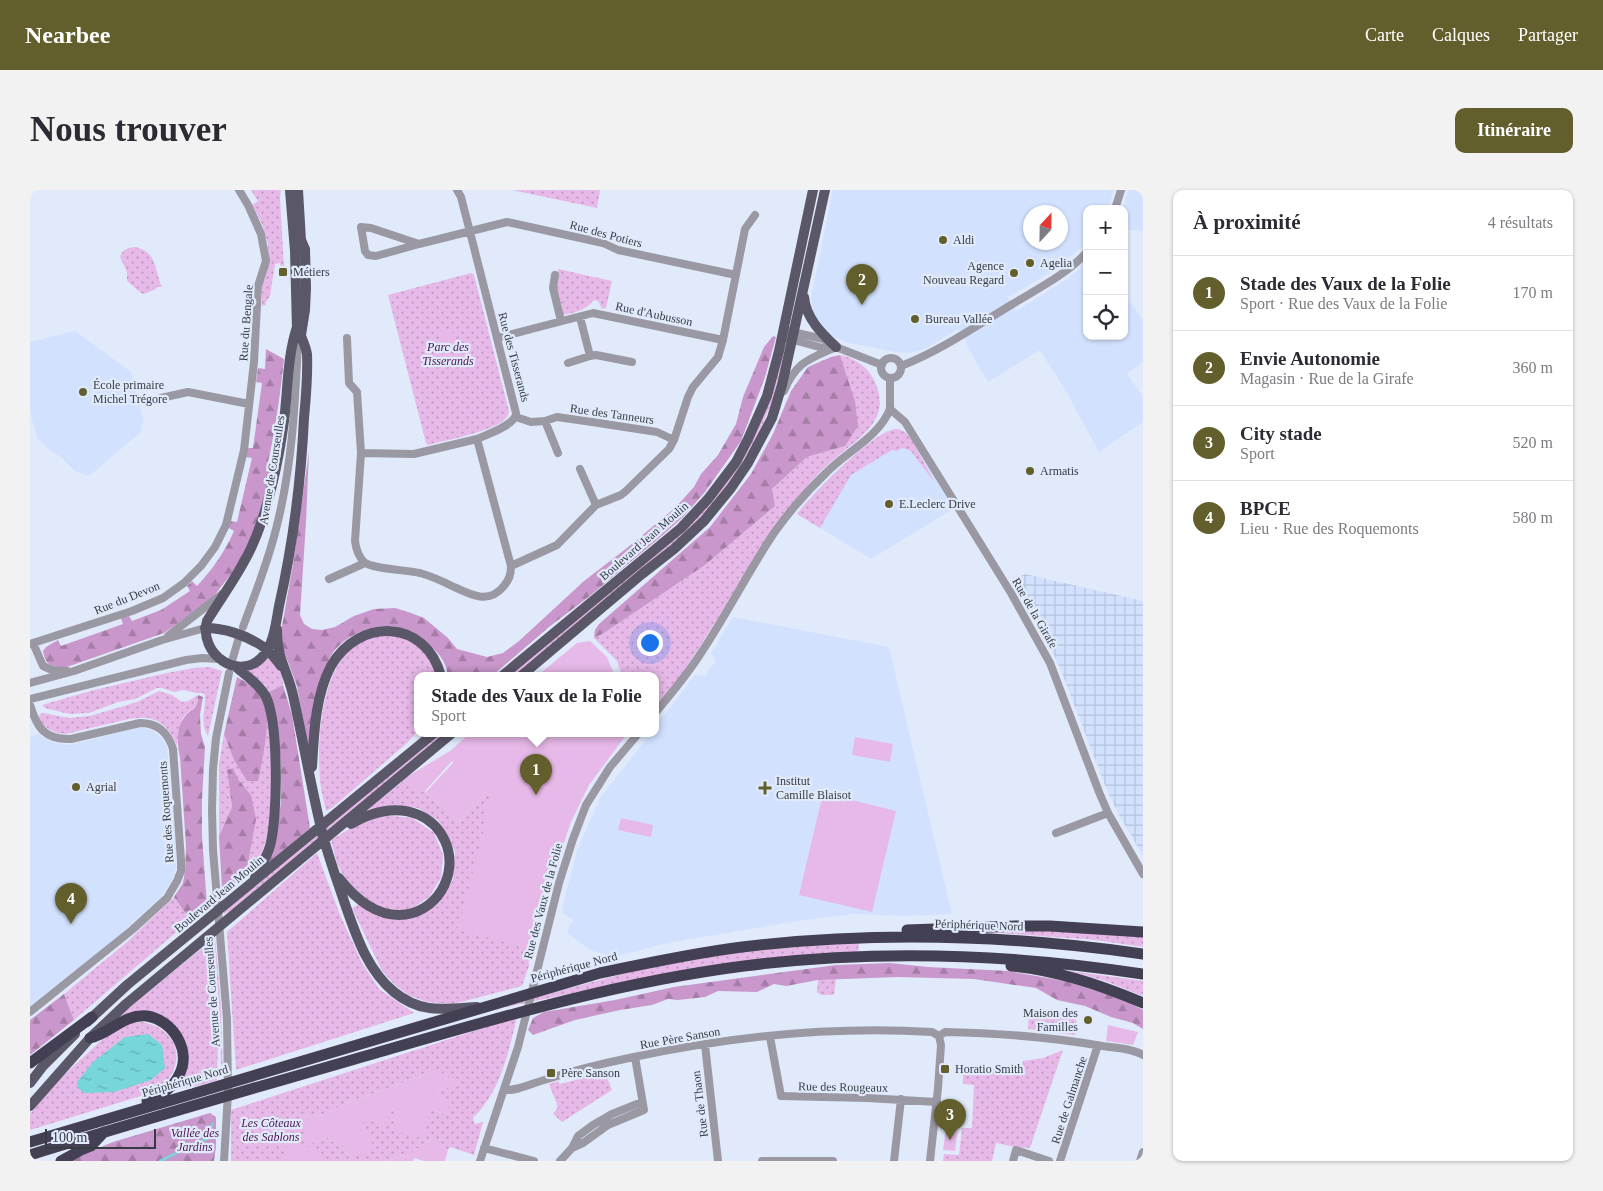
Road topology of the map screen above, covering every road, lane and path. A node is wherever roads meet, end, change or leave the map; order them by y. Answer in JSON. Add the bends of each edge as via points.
{"nodes":[{"id":1,"x":239,"y":190,"type":"edge"},
{"id":2,"x":290,"y":190,"type":"edge"},
{"id":3,"x":298,"y":190,"type":"edge"},
{"id":4,"x":457,"y":190,"type":"edge"},
{"id":5,"x":813,"y":190,"type":"edge"},
{"id":6,"x":825,"y":190,"type":"edge"},
{"id":7,"x":1121,"y":190,"type":"edge"},
{"id":8,"x":1116,"y":205,"type":"edge"},
{"id":9,"x":755,"y":216,"type":"dead end"},
{"id":10,"x":470,"y":232,"type":"junction"},
{"id":11,"x":419,"y":244,"type":"junction"},
{"id":12,"x":1083,"y":256,"type":"edge"},
{"id":13,"x":555,"y":275,"type":"dead end"},
{"id":14,"x":736,"y":275,"type":"junction"},
{"id":15,"x":803,"y":290,"type":"junction"},
{"id":16,"x":580,"y":317,"type":"junction"},
{"id":17,"x":561,"y":322,"type":"junction"},
{"id":18,"x":299,"y":335,"type":"junction"},
{"id":19,"x":788,"y":335,"type":"junction"},
{"id":20,"x":347,"y":338,"type":"dead end"},
{"id":21,"x":497,"y":338,"type":"junction"},
{"id":22,"x":723,"y":340,"type":"junction"},
{"id":23,"x":836,"y":347,"type":"junction"},
{"id":24,"x":590,"y":356,"type":"junction"},
{"id":25,"x":632,"y":362,"type":"dead end"},
{"id":26,"x":568,"y":363,"type":"dead end"},
{"id":27,"x":882,"y":365,"type":"junction"},
{"id":28,"x":901,"y":366,"type":"junction"},
{"id":29,"x":890,"y":378,"type":"junction"},
{"id":30,"x":161,"y":398,"type":"dead end"},
{"id":31,"x":250,"y":404,"type":"junction"},
{"id":32,"x":890,"y":409,"type":"junction"},
{"id":33,"x":516,"y":417,"type":"junction"},
{"id":34,"x":772,"y":418,"type":"junction"},
{"id":35,"x":545,"y":421,"type":"junction"},
{"id":36,"x":477,"y":439,"type":"junction"},
{"id":37,"x":674,"y":440,"type":"junction"},
{"id":38,"x":361,"y":452,"type":"junction"},
{"id":39,"x":558,"y":453,"type":"dead end"},
{"id":40,"x":580,"y":469,"type":"dead end"},
{"id":41,"x":596,"y":505,"type":"junction"},
{"id":42,"x":365,"y":563,"type":"junction"},
{"id":43,"x":511,"y":566,"type":"junction"},
{"id":44,"x":329,"y":579,"type":"dead end"},
{"id":45,"x":230,"y":583,"type":"junction"},
{"id":46,"x":276,"y":618,"type":"junction"},
{"id":47,"x":243,"y":627,"type":"dead end"},
{"id":48,"x":205,"y":628,"type":"junction"},
{"id":49,"x":239,"y":637,"type":"dead end"},
{"id":50,"x":162,"y":640,"type":"junction"},
{"id":51,"x":32,"y":643,"type":"edge"},
{"id":52,"x":267,"y":650,"type":"junction"},
{"id":53,"x":217,"y":658,"type":"junction"},
{"id":54,"x":234,"y":667,"type":"junction"},
{"id":55,"x":74,"y":671,"type":"junction"},
{"id":56,"x":286,"y":672,"type":"junction"},
{"id":57,"x":440,"y":672,"type":"edge"},
{"id":58,"x":507,"y":672,"type":"edge"},
{"id":59,"x":526,"y":672,"type":"edge"},
{"id":60,"x":30,"y":683,"type":"edge"},
{"id":61,"x":30,"y":700,"type":"edge"},
{"id":62,"x":30,"y":705,"type":"edge"},
{"id":63,"x":659,"y":708,"type":"edge"},
{"id":64,"x":421,"y":737,"type":"edge"},
{"id":65,"x":429,"y":737,"type":"edge"},
{"id":66,"x":447,"y":737,"type":"edge"},
{"id":67,"x":635,"y":737,"type":"edge"},
{"id":68,"x":403,"y":758,"type":"junction"},
{"id":69,"x":312,"y":783,"type":"junction"},
{"id":70,"x":1108,"y":813,"type":"junction"},
{"id":71,"x":1056,"y":833,"type":"dead end"},
{"id":72,"x":320,"y":843,"type":"junction"},
{"id":73,"x":332,"y":865,"type":"junction"},
{"id":74,"x":1143,"y":874,"type":"edge"},
{"id":75,"x":254,"y":880,"type":"junction"},
{"id":76,"x":1142,"y":931,"type":"edge"},
{"id":77,"x":852,"y":938,"type":"junction"},
{"id":78,"x":1143,"y":954,"type":"edge"},
{"id":79,"x":940,"y":956,"type":"junction"},
{"id":80,"x":1143,"y":974,"type":"edge"},
{"id":81,"x":1143,"y":1003,"type":"edge"},
{"id":82,"x":485,"y":1006,"type":"junction"},
{"id":83,"x":30,"y":1012,"type":"edge"},
{"id":84,"x":92,"y":1017,"type":"junction"},
{"id":85,"x":939,"y":1036,"type":"junction"},
{"id":86,"x":770,"y":1037,"type":"junction"},
{"id":87,"x":90,"y":1038,"type":"junction"},
{"id":88,"x":705,"y":1045,"type":"junction"},
{"id":89,"x":1098,"y":1045,"type":"junction"},
{"id":90,"x":1143,"y":1055,"type":"edge"},
{"id":91,"x":635,"y":1057,"type":"junction"},
{"id":92,"x":30,"y":1063,"type":"edge"},
{"id":93,"x":30,"y":1083,"type":"edge"},
{"id":94,"x":504,"y":1090,"type":"junction"},
{"id":95,"x":901,"y":1099,"type":"junction"},
{"id":96,"x":192,"y":1100,"type":"junction"},
{"id":97,"x":937,"y":1102,"type":"junction"},
{"id":98,"x":30,"y":1106,"type":"edge"},
{"id":99,"x":131,"y":1112,"type":"junction"},
{"id":100,"x":106,"y":1131,"type":"junction"},
{"id":101,"x":30,"y":1142,"type":"edge"},
{"id":102,"x":484,"y":1148,"type":"junction"},
{"id":103,"x":1143,"y":1152,"type":"edge"},
{"id":104,"x":30,"y":1155,"type":"edge"},
{"id":105,"x":61,"y":1161,"type":"edge"},
{"id":106,"x":224,"y":1161,"type":"edge"},
{"id":107,"x":480,"y":1161,"type":"edge"},
{"id":108,"x":534,"y":1161,"type":"edge"},
{"id":109,"x":560,"y":1161,"type":"edge"},
{"id":110,"x":718,"y":1161,"type":"edge"},
{"id":111,"x":762,"y":1161,"type":"edge"},
{"id":112,"x":832,"y":1161,"type":"edge"},
{"id":113,"x":894,"y":1161,"type":"edge"},
{"id":114,"x":930,"y":1161,"type":"edge"},
{"id":115,"x":1013,"y":1161,"type":"edge"},
{"id":116,"x":1049,"y":1161,"type":"edge"},
{"id":117,"x":1060,"y":1161,"type":"edge"},
{"id":118,"x":1140,"y":1161,"type":"edge"}],
"edges":[{"from":1,"to":31,"type":"street","name":"Rue du Bengale","via":[[256,221],[266,256],[258,286]]},
{"from":2,"to":18,"type":"main road","name":"Avenue de Courseulles"},
{"from":3,"to":18,"type":"main road","name":"Avenue de Courseulles","via":[[306,288]]},
{"from":4,"to":10,"type":"street","name":"Rue des Tisserands"},
{"from":5,"to":19,"type":"main road","name":"Boulevard Jean Moulin"},
{"from":6,"to":15,"type":"main road"},
{"from":7,"to":8,"type":"street"},
{"from":9,"to":14,"type":"street","via":[[745,228]]},
{"from":10,"to":11,"type":"street","name":"Rue des Potiers"},
{"from":10,"to":14,"type":"street","name":"Rue des Potiers","via":[[507,222]]},
{"from":10,"to":21,"type":"street","name":"Rue des Tisserands"},
{"from":11,"to":11,"type":"street","name":"Rue des Potiers","via":[[371,228],[362,228],[368,255],[376,256]]},
{"from":12,"to":28,"type":"street","via":[[1068,269],[953,340]]},
{"from":13,"to":17,"type":"street","via":[[553,288]]},
{"from":14,"to":22,"type":"street"},
{"from":15,"to":19,"type":"main road"},
{"from":15,"to":23,"type":"main road","via":[[810,318]]},
{"from":16,"to":17,"type":"street","name":"Rue d'Aubusson"},
{"from":16,"to":22,"type":"street","name":"Rue d'Aubusson","via":[[593,313]]},
{"from":16,"to":24,"type":"street"},
{"from":17,"to":21,"type":"street","name":"Rue d'Aubusson"},
{"from":18,"to":45,"type":"main road","via":[[291,344],[284,420],[261,523],[253,546]]},
{"from":18,"to":46,"type":"main road","via":[[307,354],[303,444],[290,557]]},
{"from":18,"to":47,"type":"street","name":"Avenue de Courseulles","via":[[292,437],[282,501],[267,561]]},
{"from":19,"to":23,"type":"street","via":[[823,348]]},
{"from":19,"to":34,"type":"main road","via":[[782,386]]},
{"from":19,"to":58,"type":"main road","name":"Boulevard Jean Moulin","via":[[758,418],[736,462],[712,494],[681,528]]},
{"from":20,"to":38,"type":"street","via":[[349,383],[357,392]]},
{"from":21,"to":33,"type":"street","name":"Rue des Tisserands"},
{"from":22,"to":37,"type":"street","via":[[718,357],[688,397]]},
{"from":23,"to":27,"type":"street"},
{"from":23,"to":34,"type":"street","via":[[805,361],[792,375]]},
{"from":24,"to":25,"type":"street"},
{"from":24,"to":26,"type":"street"},
{"from":27,"to":28,"type":"street","via":[[892,358]]},
{"from":27,"to":29,"type":"street","via":[[884,375]]},
{"from":28,"to":29,"type":"street","via":[[899,375]]},
{"from":29,"to":32,"type":"street"},
{"from":30,"to":31,"type":"street","via":[[186,392]]},
{"from":31,"to":51,"type":"street","name":"Rue du Devon","via":[[244,450],[226,525],[201,566],[163,598]]},
{"from":32,"to":63,"type":"street","via":[[884,420],[828,471],[774,533],[701,654]]},
{"from":32,"to":70,"type":"street","name":"Rue de la Girafe","via":[[909,428],[1012,593],[1040,644]]},
{"from":33,"to":35,"type":"street","name":"Rue des Tanneurs","via":[[531,422]]},
{"from":33,"to":36,"type":"street","name":"Rue des Tisserands","via":[[511,423]]},
{"from":34,"to":59,"type":"main road","via":[[748,463],[704,521]]},
{"from":35,"to":37,"type":"street","name":"Rue des Tanneurs","via":[[557,417],[592,422],[656,432]]},
{"from":35,"to":39,"type":"street"},
{"from":36,"to":38,"type":"street","name":"Rue des Tisserands","via":[[414,454]]},
{"from":36,"to":43,"type":"street"},
{"from":37,"to":41,"type":"street","via":[[626,491]]},
{"from":38,"to":42,"type":"street","via":[[355,541],[356,551]]},
{"from":40,"to":41,"type":"street"},
{"from":41,"to":43,"type":"street","via":[[557,545]]},
{"from":42,"to":43,"type":"street","via":[[426,575],[479,597],[493,595],[500,590],[509,580]]},
{"from":42,"to":44,"type":"street"},
{"from":45,"to":48,"type":"main road"},
{"from":45,"to":50,"type":"street","via":[[216,599]]},
{"from":46,"to":52,"type":"main road"},
{"from":46,"to":56,"type":"main road","via":[[278,645]]},
{"from":48,"to":50,"type":"street"},
{"from":48,"to":52,"type":"main road","via":[[226,630],[253,640]]},
{"from":48,"to":53,"type":"main road","via":[[208,645]]},
{"from":49,"to":54,"type":"street","name":"Avenue de Courseulles"},
{"from":50,"to":55,"type":"street"},
{"from":51,"to":55,"type":"street","via":[[43,666],[52,670]]},
{"from":52,"to":54,"type":"main road","via":[[256,662]]},
{"from":52,"to":56,"type":"main road"},
{"from":53,"to":54,"type":"main road"},
{"from":53,"to":61,"type":"street","via":[[186,660]]},
{"from":54,"to":75,"type":"main road","via":[[253,681],[266,697],[272,722],[273,829],[267,856]]},
{"from":54,"to":106,"type":"street","name":"Avenue de Courseulles","via":[[216,738],[212,810],[227,1028]]},
{"from":55,"to":60,"type":"street"},
{"from":56,"to":69,"type":"main road"},
{"from":57,"to":69,"type":"main road","via":[[429,650],[400,632],[376,632],[350,644],[331,667],[318,702]]},
{"from":62,"to":83,"type":"street","name":"Rue des Roquemonts","via":[[40,729],[60,740],[140,723],[158,726],[173,748],[181,871],[167,898]]},
{"from":64,"to":68,"type":"main road"},
{"from":65,"to":68,"type":"main road","name":"Boulevard Jean Moulin"},
{"from":66,"to":72,"type":"main road"},
{"from":67,"to":94,"type":"street","name":"Rue des Vaux de la Folie","via":[[610,767],[586,805],[572,839]]},
{"from":68,"to":75,"type":"main road","name":"Boulevard Jean Moulin"},
{"from":69,"to":73,"type":"main road"},
{"from":70,"to":71,"type":"street"},
{"from":70,"to":74,"type":"street","name":"Rue de la Girafe"},
{"from":72,"to":73,"type":"main road","via":[[361,818],[404,810],[434,824],[442,834],[450,856],[448,876],[440,893],[426,907],[399,915],[380,911],[363,902],[348,888]]},
{"from":72,"to":87,"type":"main road","name":"Boulevard Jean Moulin","via":[[126,1004]]},
{"from":73,"to":82,"type":"main road","via":[[366,956],[393,992],[413,1004],[432,1009]]},
{"from":75,"to":84,"type":"main road","name":"Boulevard Jean Moulin","via":[[127,984]]},
{"from":76,"to":77,"type":"highway","via":[[1016,926],[864,931]]},
{"from":77,"to":78,"type":"highway","name":"Périphérique Nord","via":[[1015,940]]},
{"from":77,"to":82,"type":"highway","name":"Périphérique Nord","via":[[742,947],[670,958],[600,973]]},
{"from":79,"to":80,"type":"highway","name":"Périphérique Nord","via":[[1017,959]]},
{"from":79,"to":81,"type":"highway","via":[[1078,978]]},
{"from":79,"to":96,"type":"highway","name":"Périphérique Nord","via":[[820,958],[673,976],[539,1007],[253,1089]]},
{"from":82,"to":96,"type":"highway","name":"Périphérique Nord","via":[[249,1077]]},
{"from":84,"to":92,"type":"highway"},
{"from":84,"to":93,"type":"main road","name":"Boulevard Jean Moulin"},
{"from":85,"to":86,"type":"street","name":"Rue Père Sanson","via":[[934,1032],[867,1031]]},
{"from":85,"to":89,"type":"street","name":"Rue Père Sanson","via":[[945,1032],[979,1033]]},
{"from":85,"to":97,"type":"street"},
{"from":86,"to":88,"type":"street","name":"Rue Père Sanson"},
{"from":86,"to":95,"type":"street","name":"Rue des Rougeaux","via":[[781,1096]]},
{"from":87,"to":98,"type":"main road","name":"Boulevard Jean Moulin"},
{"from":87,"to":99,"type":"highway","via":[[127,1019],[147,1016],[165,1023],[180,1043],[183,1057],[180,1074],[168,1089],[139,1103]]},
{"from":88,"to":91,"type":"street","name":"Rue Père Sanson"},
{"from":88,"to":110,"type":"street","name":"Rue de Thaon"},
{"from":89,"to":90,"type":"street","name":"Rue Père Sanson"},
{"from":89,"to":117,"type":"street","name":"Rue de Galmanche"},
{"from":91,"to":94,"type":"street","name":"Rue Père Sanson"},
{"from":91,"to":109,"type":"street","via":[[642,1102],[612,1114],[578,1136]]},
{"from":94,"to":102,"type":"street"},
{"from":95,"to":97,"type":"street","name":"Rue des Rougeaux"},
{"from":95,"to":113,"type":"street"},
{"from":96,"to":99,"type":"highway","name":"Périphérique Nord"},
{"from":96,"to":100,"type":"highway","name":"Périphérique Nord"},
{"from":97,"to":114,"type":"street"},
{"from":99,"to":101,"type":"highway","name":"Périphérique Nord"},
{"from":100,"to":104,"type":"highway","name":"Périphérique Nord"},
{"from":100,"to":105,"type":"highway","via":[[92,1146]]},
{"from":102,"to":107,"type":"street"},
{"from":102,"to":108,"type":"street"},
{"from":103,"to":118,"type":"street"},
{"from":111,"to":112,"type":"street"},
{"from":115,"to":116,"type":"street","name":"Rue de Galmanche","via":[[1016,1150]]}]}
